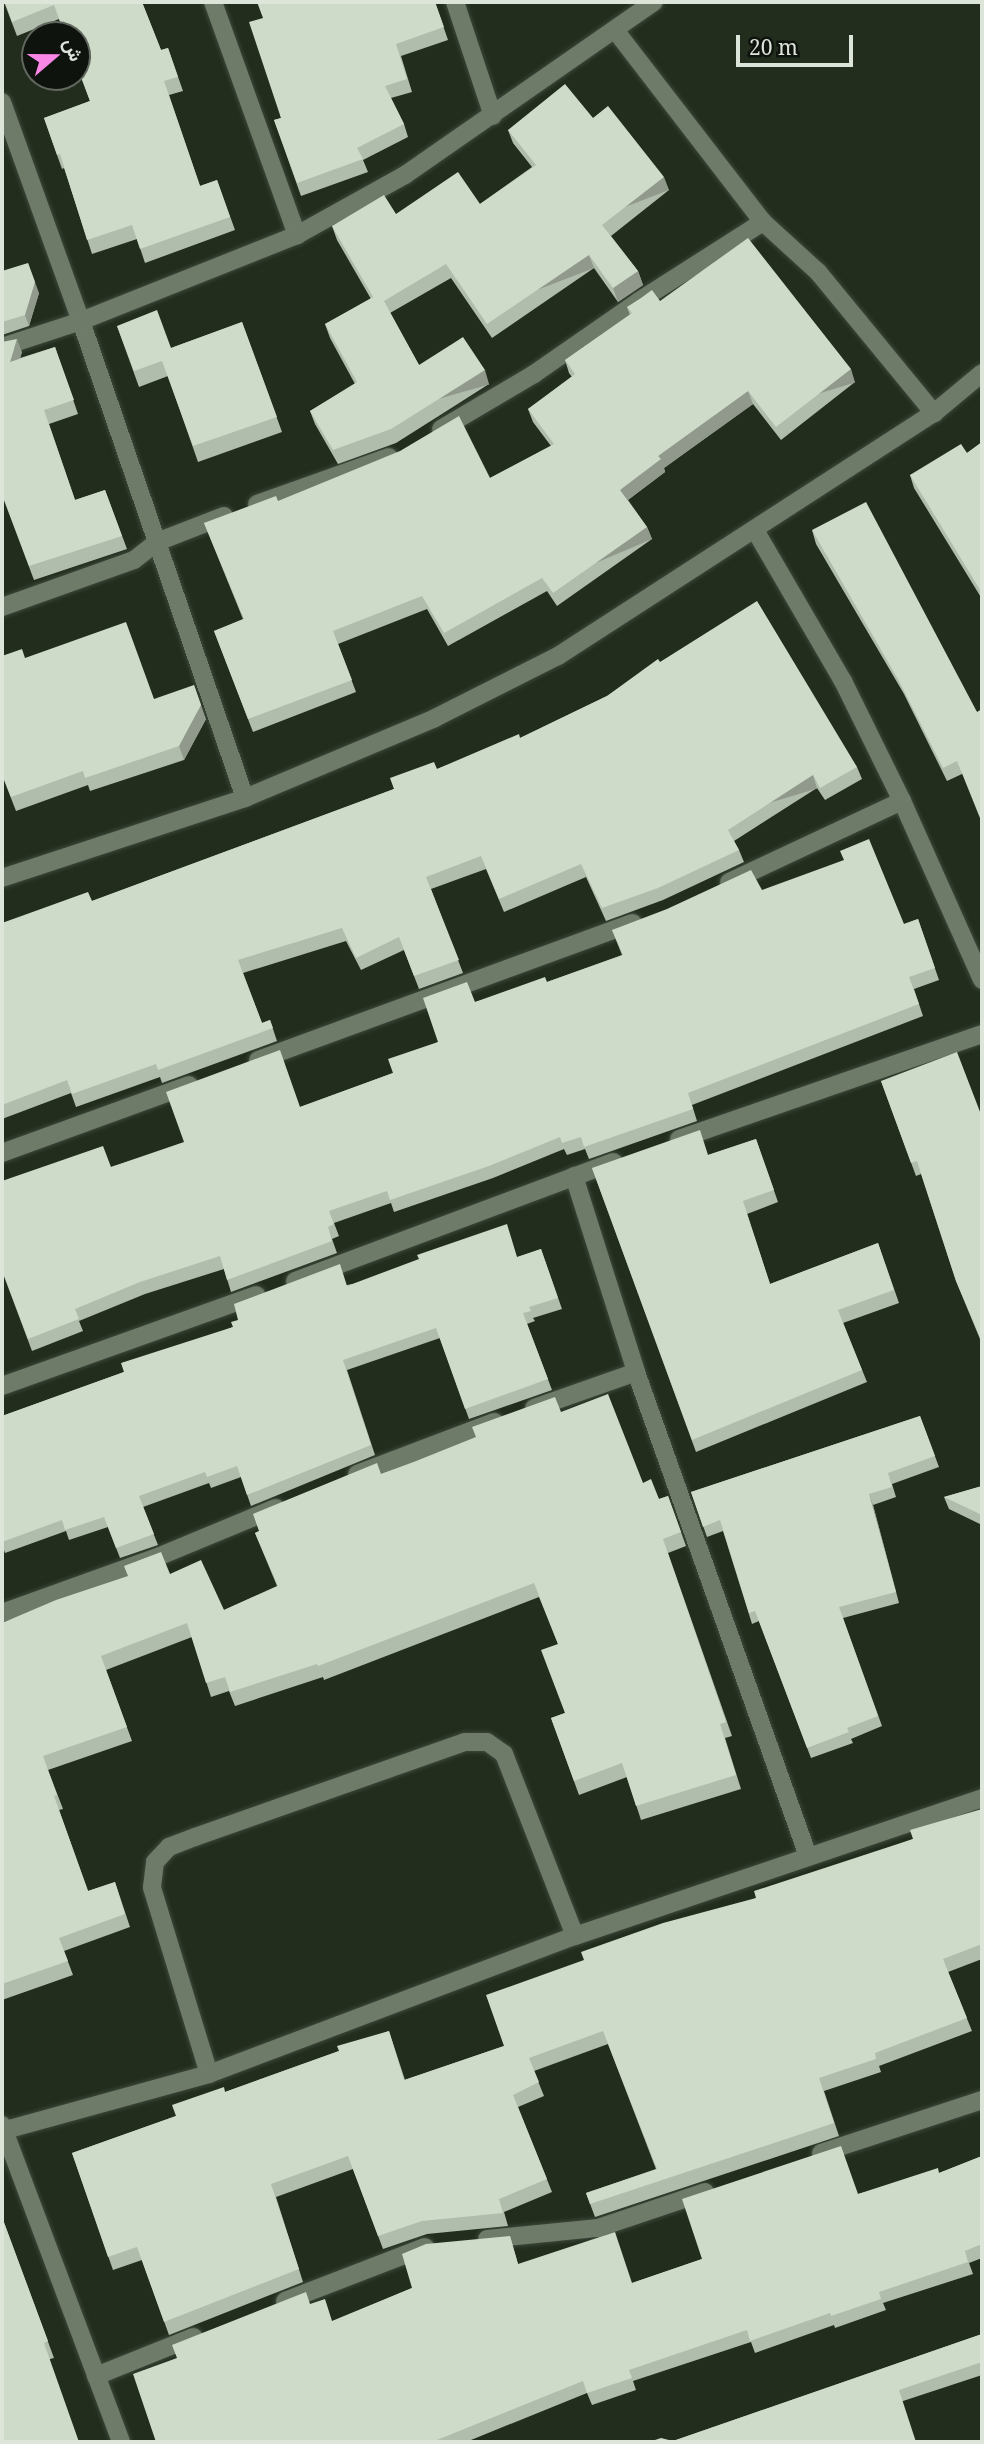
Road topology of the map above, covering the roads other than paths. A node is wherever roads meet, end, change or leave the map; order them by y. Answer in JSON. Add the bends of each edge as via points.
{"nodes":[{"id":1,"x":213,"y":2,"type":"edge"},
{"id":2,"x":455,"y":2,"type":"edge"},
{"id":3,"x":654,"y":2,"type":"edge"},
{"id":4,"x":615,"y":30,"type":"junction"},
{"id":5,"x":2,"y":102,"type":"edge"},
{"id":6,"x":492,"y":116,"type":"junction"},
{"id":7,"x":763,"y":222,"type":"junction"},
{"id":8,"x":297,"y":235,"type":"junction"},
{"id":9,"x":81,"y":321,"type":"junction"},
{"id":10,"x":2,"y":347,"type":"edge"},
{"id":11,"x":982,"y":373,"type":"edge"},
{"id":12,"x":934,"y":413,"type":"junction"},
{"id":13,"x":422,"y":440,"type":"edge"},
{"id":14,"x":401,"y":453,"type":"edge"},
{"id":15,"x":755,"y":530,"type":"junction"},
{"id":16,"x":157,"y":542,"type":"junction"},
{"id":17,"x":2,"y":607,"type":"edge"},
{"id":18,"x":244,"y":799,"type":"junction"},
{"id":19,"x":902,"y":801,"type":"junction"},
{"id":20,"x":2,"y":878,"type":"edge"},
{"id":21,"x":716,"y":888,"type":"edge"},
{"id":22,"x":654,"y":916,"type":"edge"},
{"id":23,"x":982,"y":980,"type":"edge"},
{"id":24,"x":982,"y":1034,"type":"edge"},
{"id":25,"x":235,"y":1068,"type":"edge"},
{"id":26,"x":210,"y":1077,"type":"edge"},
{"id":27,"x":666,"y":1144,"type":"edge"},
{"id":28,"x":2,"y":1153,"type":"edge"},
{"id":29,"x":626,"y":1157,"type":"edge"},
{"id":30,"x":573,"y":1175,"type":"junction"},
{"id":31,"x":636,"y":1372,"type":"junction"},
{"id":32,"x":2,"y":1386,"type":"edge"},
{"id":33,"x":345,"y":1479,"type":"edge"},
{"id":34,"x":294,"y":1500,"type":"edge"},
{"id":35,"x":2,"y":1614,"type":"edge"},
{"id":36,"x":982,"y":1798,"type":"edge"},
{"id":37,"x":808,"y":1856,"type":"junction"},
{"id":38,"x":575,"y":1936,"type":"junction"},
{"id":39,"x":209,"y":2074,"type":"junction"},
{"id":40,"x":982,"y":2100,"type":"edge"},
{"id":41,"x":2,"y":2128,"type":"edge"},
{"id":42,"x":810,"y":2157,"type":"edge"},
{"id":43,"x":718,"y":2188,"type":"edge"},
{"id":44,"x":468,"y":2241,"type":"edge"},
{"id":45,"x":441,"y":2244,"type":"edge"},
{"id":46,"x":266,"y":2309,"type":"edge"},
{"id":47,"x":216,"y":2328,"type":"edge"},
{"id":48,"x":96,"y":2376,"type":"junction"},
{"id":49,"x":121,"y":2442,"type":"edge"}],
"edges":[{"from":1,"to":8,"type":"street"},
{"from":2,"to":6,"type":"street"},
{"from":3,"to":4,"type":"street"},
{"from":4,"to":6,"type":"street"},
{"from":4,"to":7,"type":"street"},
{"from":5,"to":9,"type":"street"},
{"from":6,"to":8,"type":"street","via":[[405,175]]},
{"from":7,"to":12,"type":"street","via":[[818,272]]},
{"from":7,"to":13,"type":"street","via":[[534,374]]},
{"from":8,"to":9,"type":"street"},
{"from":9,"to":10,"type":"street"},
{"from":9,"to":16,"type":"street"},
{"from":11,"to":12,"type":"street"},
{"from":12,"to":15,"type":"street"},
{"from":14,"to":16,"type":"street"},
{"from":15,"to":18,"type":"street","via":[[558,656],[435,718]]},
{"from":15,"to":19,"type":"street","via":[[843,681]]},
{"from":16,"to":17,"type":"street","via":[[134,560]]},
{"from":16,"to":18,"type":"street"},
{"from":18,"to":20,"type":"street"},
{"from":19,"to":21,"type":"street"},
{"from":19,"to":23,"type":"street"},
{"from":22,"to":25,"type":"street"},
{"from":24,"to":27,"type":"street"},
{"from":26,"to":28,"type":"street"},
{"from":29,"to":30,"type":"street"},
{"from":30,"to":31,"type":"street"},
{"from":30,"to":32,"type":"street"},
{"from":31,"to":33,"type":"street"},
{"from":31,"to":37,"type":"street"},
{"from":34,"to":35,"type":"street"},
{"from":36,"to":37,"type":"street"},
{"from":37,"to":38,"type":"street"},
{"from":38,"to":39,"type":"street"},
{"from":38,"to":39,"type":"street","via":[[504,1754],[487,1742],[465,1742],[169,1847],[155,1862],[152,1887]]},
{"from":39,"to":41,"type":"street"},
{"from":40,"to":42,"type":"street"},
{"from":41,"to":48,"type":"street"},
{"from":43,"to":44,"type":"street","via":[[598,2228]]},
{"from":45,"to":46,"type":"street","via":[[428,2245]]},
{"from":47,"to":48,"type":"street"},
{"from":48,"to":49,"type":"street"}]}
